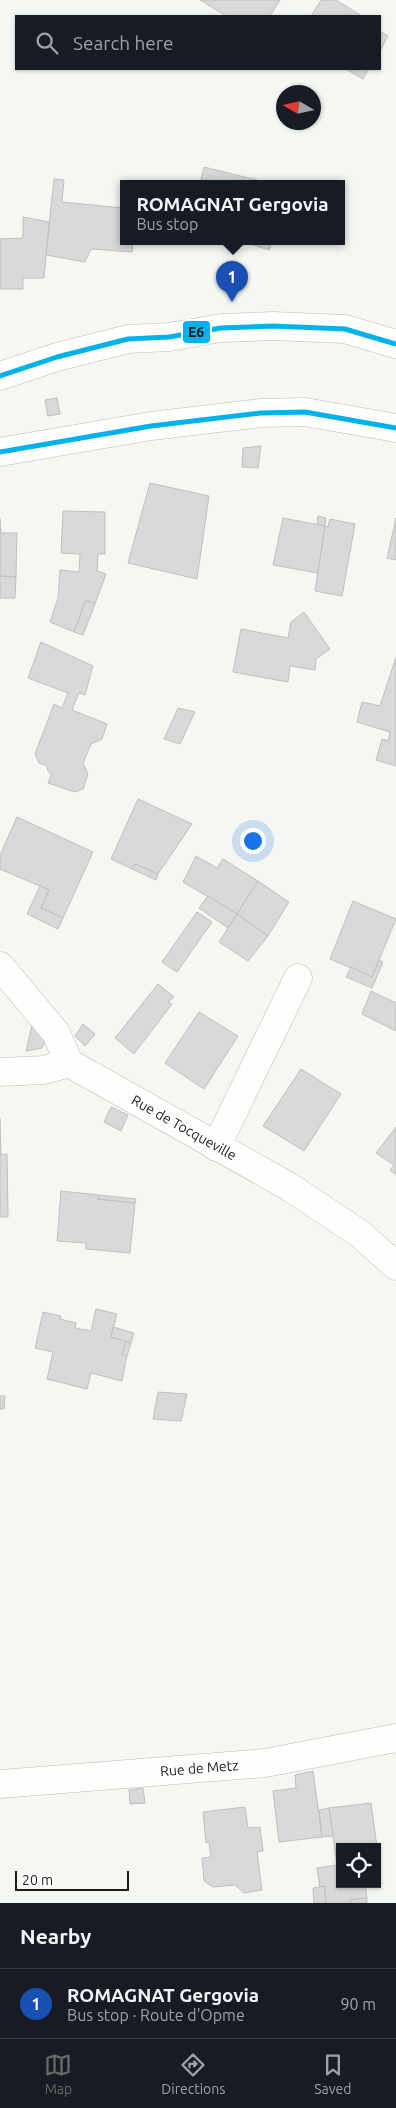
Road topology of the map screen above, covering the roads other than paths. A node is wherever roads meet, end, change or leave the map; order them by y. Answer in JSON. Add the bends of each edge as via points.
{"nodes":[{"id":1,"x":396,"y":344,"type":"edge"},
{"id":2,"x":0,"y":376,"type":"edge"},
{"id":3,"x":396,"y":428,"type":"edge"},
{"id":4,"x":0,"y":452,"type":"edge"},
{"id":5,"x":0,"y":966,"type":"edge"},
{"id":6,"x":298,"y":978,"type":"dead end"},
{"id":7,"x":70,"y":1063,"type":"junction"},
{"id":8,"x":0,"y":1072,"type":"edge"},
{"id":9,"x":216,"y":1147,"type":"junction"},
{"id":10,"x":396,"y":1266,"type":"edge"},
{"id":11,"x":396,"y":1738,"type":"edge"},
{"id":12,"x":0,"y":1784,"type":"edge"}],
"edges":[{"from":1,"to":2,"type":"street","via":[[345,329],[221,328],[128,340]]},
{"from":3,"to":4,"type":"street","via":[[305,412],[261,414],[151,426]]},
{"from":5,"to":7,"type":"street","via":[[56,1033]]},
{"from":6,"to":9,"type":"street"},
{"from":7,"to":8,"type":"street","via":[[44,1070]]},
{"from":7,"to":9,"type":"street","name":"Rue de Tocqueville"},
{"from":9,"to":10,"type":"street","name":"Rue de Tocqueville","via":[[296,1192],[360,1234]]},
{"from":11,"to":12,"type":"street","name":"Rue de Metz","via":[[265,1763]]}]}
